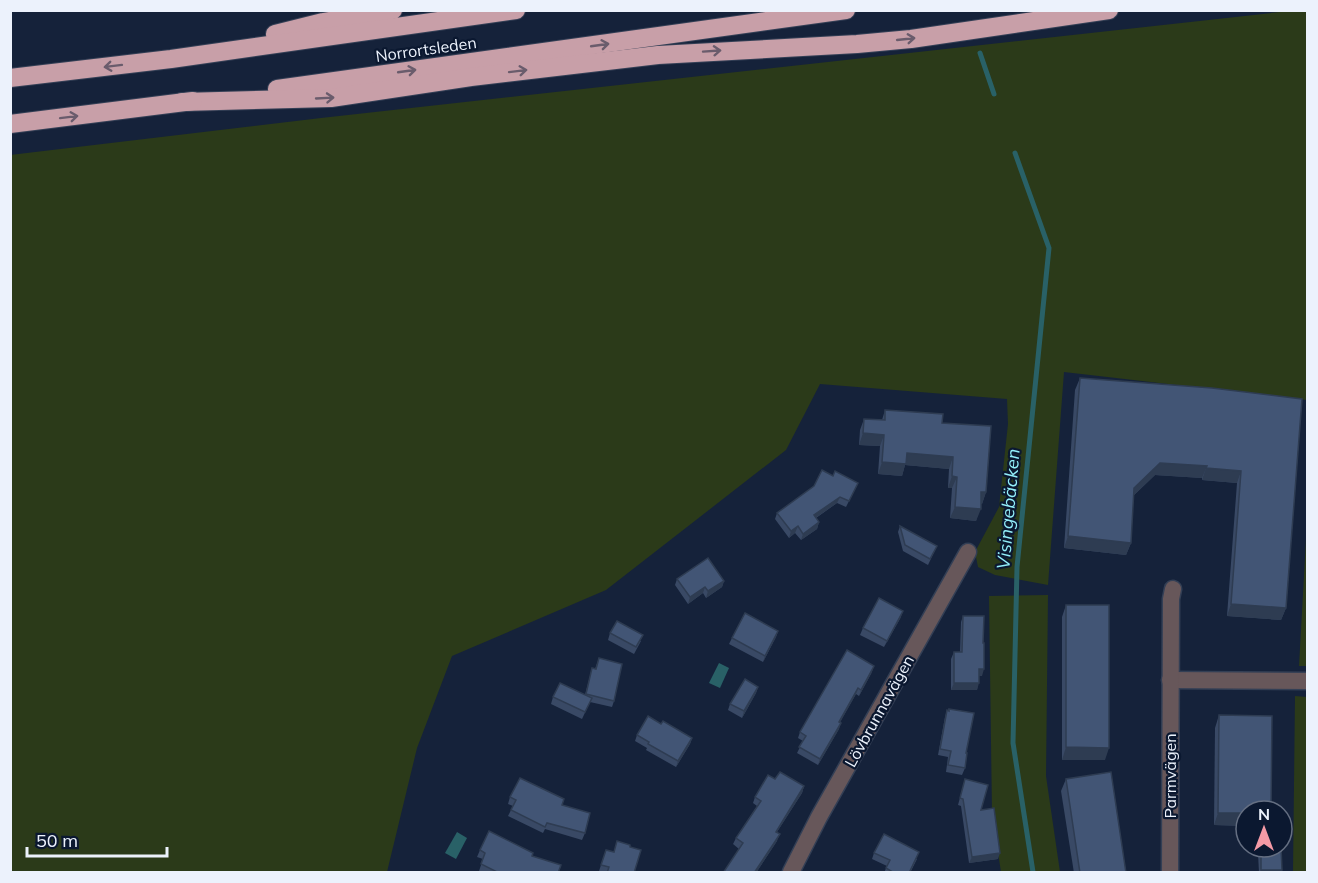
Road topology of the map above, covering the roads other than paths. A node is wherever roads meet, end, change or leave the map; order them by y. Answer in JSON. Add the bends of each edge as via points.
{"nodes":[{"id":1,"x":393,"y":10,"type":"edge"},
{"id":2,"x":516,"y":10,"type":"edge"},
{"id":3,"x":846,"y":10,"type":"edge"},
{"id":4,"x":1110,"y":10,"type":"edge"},
{"id":5,"x":171,"y":58,"type":"junction"},
{"id":6,"x":10,"y":78,"type":"edge"},
{"id":7,"x":182,"y":102,"type":"junction"},
{"id":8,"x":10,"y":124,"type":"edge"},
{"id":9,"x":968,"y":552,"type":"dead end"},
{"id":10,"x":1173,"y":589,"type":"dead end"},
{"id":11,"x":1170,"y":680,"type":"junction"},
{"id":12,"x":1308,"y":681,"type":"edge"},
{"id":13,"x":791,"y":873,"type":"edge"},
{"id":14,"x":1170,"y":873,"type":"edge"}],
"edges":[{"from":1,"to":5,"type":"highway","via":[[323,22]]},
{"from":2,"to":5,"type":"highway","name":"Norrortsleden"},
{"from":7,"to":3,"type":"highway","name":"Norrortsleden","one_way":true},
{"from":7,"to":4,"type":"highway","one_way":true,"via":[[332,98],[658,55],[911,39]]},
{"from":5,"to":6,"type":"highway","name":"Norrortsleden","one_way":true},
{"from":8,"to":7,"type":"highway","name":"Norrortsleden","one_way":true},
{"from":9,"to":13,"type":"street","name":"Lövbrunnavägen"},
{"from":10,"to":11,"type":"street","name":"Parmvägen"},
{"from":11,"to":12,"type":"street"},
{"from":11,"to":14,"type":"street","name":"Parmvägen"}]}
